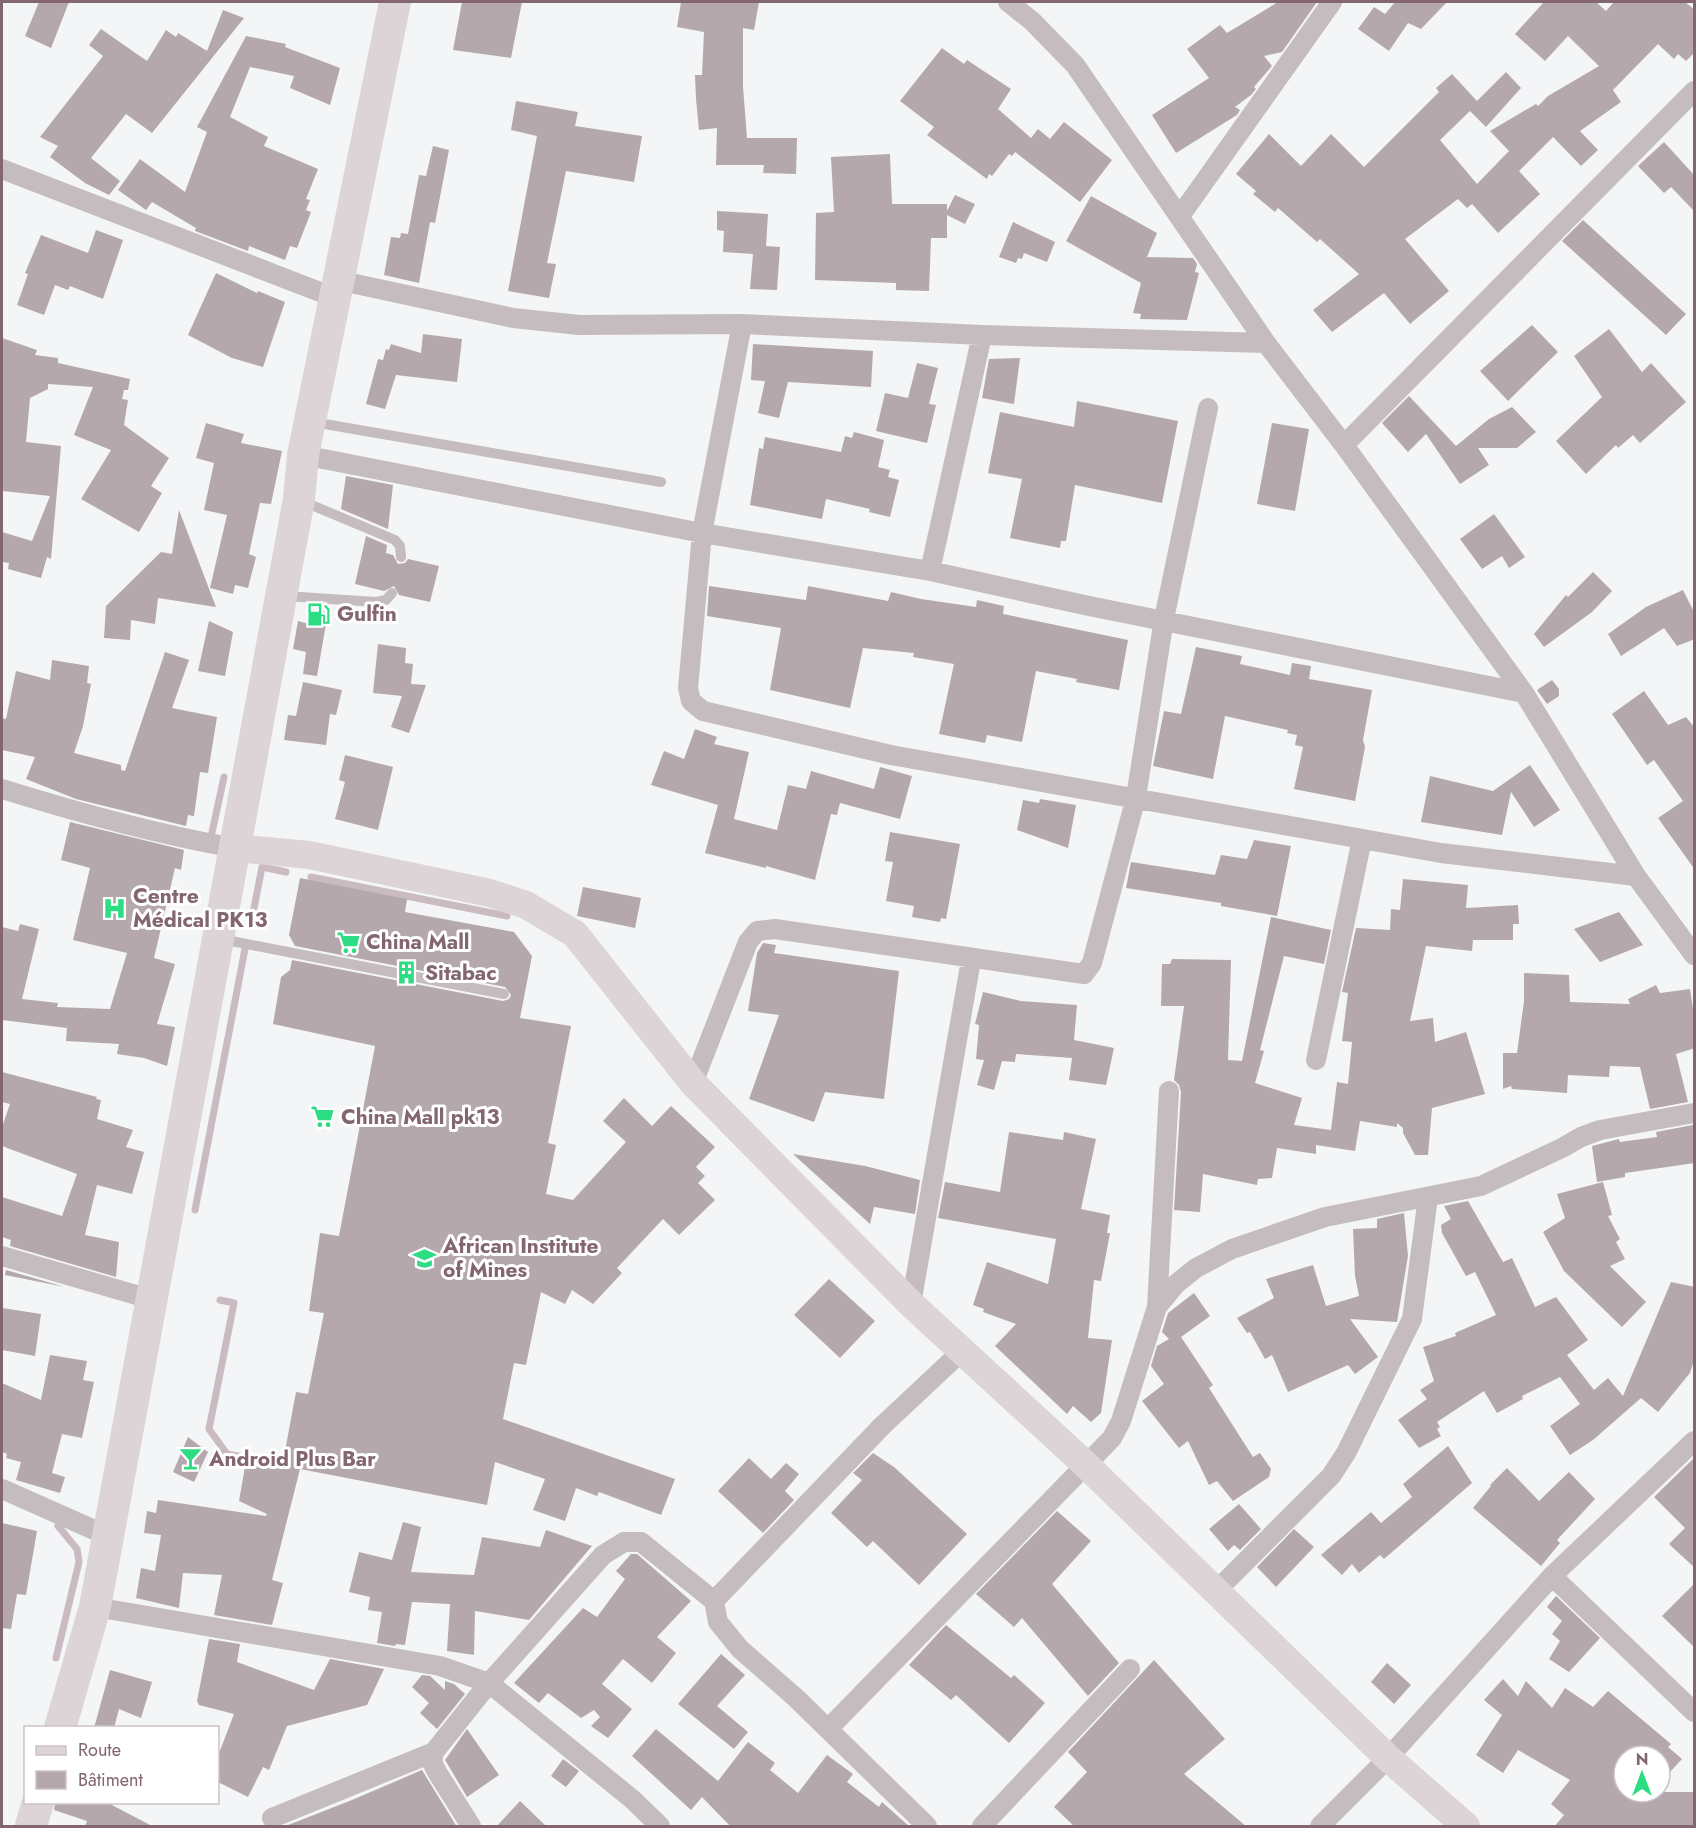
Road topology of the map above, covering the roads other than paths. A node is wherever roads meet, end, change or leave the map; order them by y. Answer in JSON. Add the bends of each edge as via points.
{"nodes":[{"id":1,"x":395,"y":2,"type":"edge"},
{"id":2,"x":1008,"y":2,"type":"edge"},
{"id":3,"x":1332,"y":2,"type":"edge"},
{"id":4,"x":1695,"y":91,"type":"edge"},
{"id":5,"x":2,"y":169,"type":"edge"},
{"id":6,"x":1180,"y":216,"type":"junction"},
{"id":7,"x":335,"y":288,"type":"junction"},
{"id":8,"x":742,"y":324,"type":"junction"},
{"id":9,"x":982,"y":335,"type":"junction"},
{"id":10,"x":1266,"y":343,"type":"junction"},
{"id":11,"x":1208,"y":408,"type":"dead end"},
{"id":12,"x":310,"y":421,"type":"junction"},
{"id":13,"x":1344,"y":445,"type":"junction"},
{"id":14,"x":303,"y":455,"type":"junction"},
{"id":15,"x":661,"y":482,"type":"dead end"},
{"id":16,"x":299,"y":499,"type":"junction"},
{"id":17,"x":702,"y":533,"type":"junction"},
{"id":18,"x":401,"y":557,"type":"dead end"},
{"id":19,"x":930,"y":571,"type":"junction"},
{"id":20,"x":392,"y":593,"type":"dead end"},
{"id":21,"x":281,"y":596,"type":"junction"},
{"id":22,"x":1164,"y":620,"type":"junction"},
{"id":23,"x":1524,"y":693,"type":"junction"},
{"id":24,"x":2,"y":789,"type":"edge"},
{"id":25,"x":1136,"y":797,"type":"junction"},
{"id":26,"x":1362,"y":839,"type":"junction"},
{"id":27,"x":235,"y":848,"type":"junction"},
{"id":28,"x":1636,"y":876,"type":"junction"},
{"id":29,"x":217,"y":939,"type":"junction"},
{"id":30,"x":1695,"y":955,"type":"edge"},
{"id":31,"x":971,"y":960,"type":"junction"},
{"id":32,"x":504,"y":994,"type":"dead end"},
{"id":33,"x":1316,"y":1060,"type":"dead end"},
{"id":34,"x":693,"y":1083,"type":"junction"},
{"id":35,"x":1169,"y":1091,"type":"dead end"},
{"id":36,"x":1695,"y":1113,"type":"edge"},
{"id":37,"x":1428,"y":1197,"type":"junction"},
{"id":38,"x":2,"y":1256,"type":"edge"},
{"id":39,"x":150,"y":1299,"type":"junction"},
{"id":40,"x":911,"y":1304,"type":"junction"},
{"id":41,"x":1157,"y":1307,"type":"junction"},
{"id":42,"x":961,"y":1352,"type":"junction"},
{"id":43,"x":1695,"y":1441,"type":"edge"},
{"id":44,"x":1085,"y":1464,"type":"junction"},
{"id":45,"x":2,"y":1489,"type":"edge"},
{"id":46,"x":108,"y":1536,"type":"junction"},
{"id":47,"x":1552,"y":1575,"type":"junction"},
{"id":48,"x":1216,"y":1591,"type":"junction"},
{"id":49,"x":714,"y":1601,"type":"junction"},
{"id":50,"x":95,"y":1607,"type":"junction"},
{"id":51,"x":1130,"y":1669,"type":"dead end"},
{"id":52,"x":489,"y":1683,"type":"junction"},
{"id":53,"x":1695,"y":1712,"type":"edge"},
{"id":54,"x":61,"y":1726,"type":"edge"},
{"id":55,"x":828,"y":1729,"type":"junction"},
{"id":56,"x":434,"y":1752,"type":"junction"},
{"id":57,"x":1388,"y":1758,"type":"junction"},
{"id":58,"x":38,"y":1804,"type":"edge"},
{"id":59,"x":272,"y":1818,"type":"dead end"},
{"id":60,"x":31,"y":1827,"type":"edge"},
{"id":61,"x":471,"y":1827,"type":"edge"},
{"id":62,"x":660,"y":1827,"type":"edge"},
{"id":63,"x":927,"y":1827,"type":"edge"},
{"id":64,"x":982,"y":1827,"type":"edge"},
{"id":65,"x":1320,"y":1827,"type":"edge"},
{"id":66,"x":1466,"y":1827,"type":"edge"}],
"edges":[{"from":1,"to":7,"type":"main road"},
{"from":2,"to":6,"type":"street","via":[[1075,65]]},
{"from":3,"to":6,"type":"street"},
{"from":4,"to":13,"type":"street"},
{"from":5,"to":7,"type":"street"},
{"from":6,"to":10,"type":"street"},
{"from":7,"to":8,"type":"street","via":[[544,322]]},
{"from":7,"to":12,"type":"main road"},
{"from":8,"to":9,"type":"street"},
{"from":8,"to":17,"type":"street"},
{"from":9,"to":10,"type":"street"},
{"from":9,"to":19,"type":"street"},
{"from":10,"to":13,"type":"street"},
{"from":11,"to":22,"type":"street"},
{"from":12,"to":14,"type":"main road"},
{"from":12,"to":15,"type":"lane"},
{"from":13,"to":23,"type":"street"},
{"from":14,"to":16,"type":"main road"},
{"from":14,"to":17,"type":"street"},
{"from":16,"to":18,"type":"lane","via":[[395,540]]},
{"from":16,"to":21,"type":"main road"},
{"from":17,"to":19,"type":"street"},
{"from":17,"to":25,"type":"street","via":[[688,688],[691,701],[703,711],[891,755]]},
{"from":19,"to":22,"type":"street"},
{"from":20,"to":21,"type":"lane","via":[[386,600],[376,602]]},
{"from":21,"to":27,"type":"main road"},
{"from":22,"to":23,"type":"street"},
{"from":22,"to":25,"type":"street"},
{"from":23,"to":28,"type":"street"},
{"from":24,"to":27,"type":"street","via":[[164,836]]},
{"from":25,"to":26,"type":"street"},
{"from":25,"to":31,"type":"street","via":[[1092,963],[1084,974]]},
{"from":26,"to":28,"type":"street","via":[[1441,853]]},
{"from":26,"to":33,"type":"street"},
{"from":27,"to":29,"type":"main road"},
{"from":27,"to":34,"type":"street","via":[[309,855],[490,893],[525,905],[574,934]]},
{"from":28,"to":30,"type":"street"},
{"from":29,"to":32,"type":"lane"},
{"from":29,"to":39,"type":"main road"},
{"from":31,"to":34,"type":"street","via":[[775,928],[757,931],[748,942]]},
{"from":31,"to":40,"type":"street"},
{"from":34,"to":40,"type":"street"},
{"from":35,"to":41,"type":"street"},
{"from":36,"to":37,"type":"street","via":[[1600,1130],[1481,1186]]},
{"from":37,"to":41,"type":"street","via":[[1325,1217],[1232,1249],[1196,1268]]},
{"from":37,"to":48,"type":"street","via":[[1413,1319],[1346,1453],[1331,1476]]},
{"from":38,"to":39,"type":"street"},
{"from":39,"to":46,"type":"main road"},
{"from":40,"to":42,"type":"street"},
{"from":41,"to":44,"type":"street","via":[[1121,1421],[1112,1438]]},
{"from":42,"to":44,"type":"street"},
{"from":42,"to":49,"type":"street","via":[[882,1426]]},
{"from":43,"to":47,"type":"street"},
{"from":44,"to":48,"type":"street"},
{"from":44,"to":55,"type":"street"},
{"from":45,"to":46,"type":"street"},
{"from":46,"to":50,"type":"main road"},
{"from":47,"to":53,"type":"street"},
{"from":47,"to":57,"type":"street"},
{"from":48,"to":57,"type":"street"},
{"from":49,"to":52,"type":"street","via":[[641,1542],[624,1542],[603,1555]]},
{"from":49,"to":55,"type":"street","via":[[718,1622],[740,1649]]},
{"from":50,"to":52,"type":"street","via":[[440,1666]]},
{"from":50,"to":54,"type":"main road"},
{"from":51,"to":64,"type":"street"},
{"from":52,"to":56,"type":"street"},
{"from":52,"to":62,"type":"street","via":[[632,1799]]},
{"from":55,"to":63,"type":"street"},
{"from":56,"to":59,"type":"street"},
{"from":56,"to":61,"type":"street","via":[[436,1773]]},
{"from":57,"to":65,"type":"street"},
{"from":57,"to":66,"type":"street"},
{"from":58,"to":60,"type":"main road"}]}
